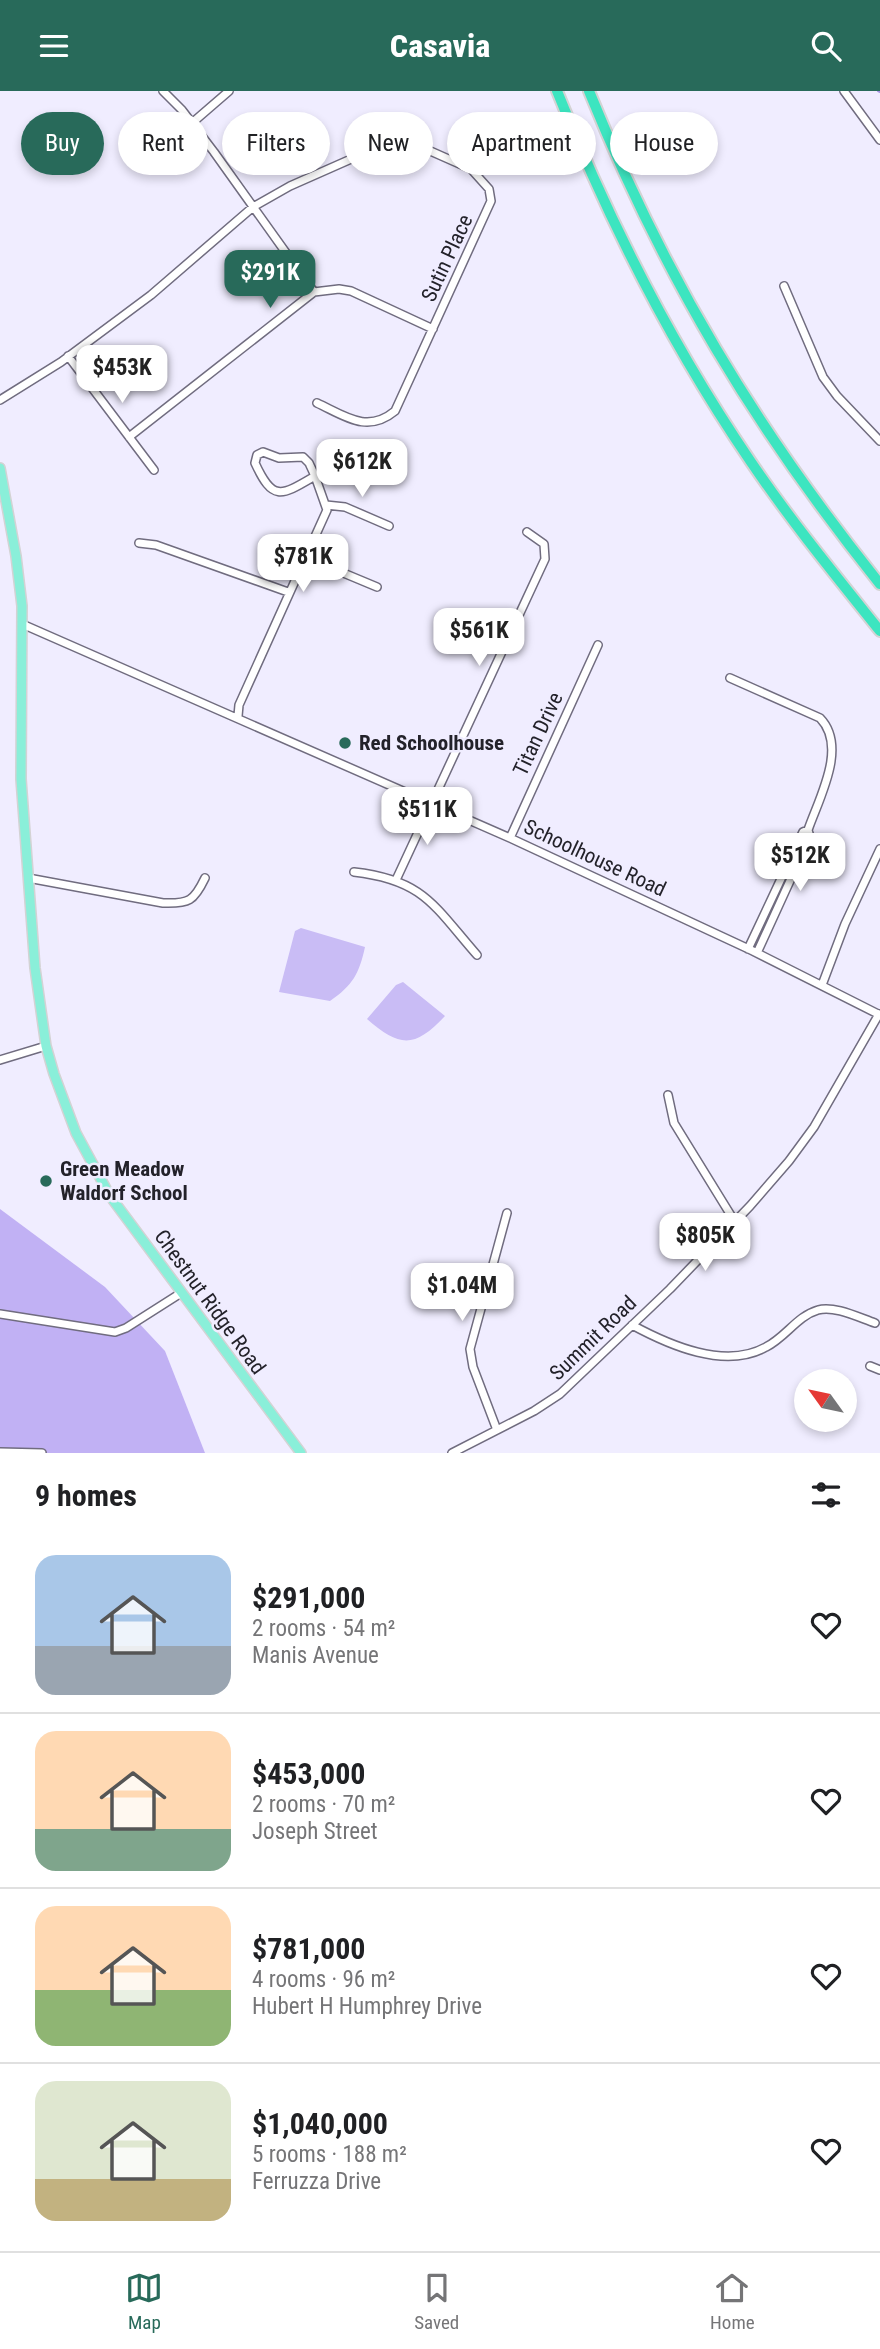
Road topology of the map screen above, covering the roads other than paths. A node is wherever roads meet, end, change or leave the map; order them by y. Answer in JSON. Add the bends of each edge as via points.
{"nodes":[{"id":1,"x":163,"y":91,"type":"edge"},
{"id":2,"x":229,"y":91,"type":"edge"},
{"id":3,"x":557,"y":91,"type":"edge"},
{"id":4,"x":589,"y":91,"type":"edge"},
{"id":5,"x":845,"y":91,"type":"edge"},
{"id":6,"x":182,"y":112,"type":"edge"},
{"id":7,"x":205,"y":112,"type":"edge"},
{"id":8,"x":880,"y":140,"type":"edge"},
{"id":9,"x":208,"y":145,"type":"edge"},
{"id":10,"x":253,"y":207,"type":"junction"},
{"id":11,"x":783,"y":286,"type":"dead end"},
{"id":12,"x":314,"y":292,"type":"junction"},
{"id":13,"x":433,"y":329,"type":"junction"},
{"id":14,"x":68,"y":356,"type":"junction"},
{"id":15,"x":0,"y":400,"type":"edge"},
{"id":16,"x":317,"y":403,"type":"dead end"},
{"id":17,"x":129,"y":437,"type":"junction"},
{"id":18,"x":880,"y":441,"type":"edge"},
{"id":19,"x":0,"y":468,"type":"edge"},
{"id":20,"x":154,"y":470,"type":"dead end"},
{"id":21,"x":315,"y":476,"type":"junction"},
{"id":22,"x":326,"y":505,"type":"junction"},
{"id":23,"x":389,"y":526,"type":"dead end"},
{"id":24,"x":527,"y":532,"type":"dead end"},
{"id":25,"x":139,"y":544,"type":"dead end"},
{"id":26,"x":305,"y":557,"type":"junction"},
{"id":27,"x":880,"y":584,"type":"edge"},
{"id":28,"x":377,"y":586,"type":"dead end"},
{"id":29,"x":288,"y":592,"type":"junction"},
{"id":30,"x":22,"y":624,"type":"junction"},
{"id":31,"x":880,"y":631,"type":"edge"},
{"id":32,"x":598,"y":645,"type":"dead end"},
{"id":33,"x":730,"y":678,"type":"dead end"},
{"id":34,"x":238,"y":716,"type":"junction"},
{"id":35,"x":432,"y":802,"type":"junction"},
{"id":36,"x":808,"y":830,"type":"junction"},
{"id":37,"x":510,"y":838,"type":"junction"},
{"id":38,"x":880,"y":849,"type":"edge"},
{"id":39,"x":354,"y":872,"type":"dead end"},
{"id":40,"x":28,"y":878,"type":"junction"},
{"id":41,"x":205,"y":878,"type":"dead end"},
{"id":42,"x":396,"y":880,"type":"junction"},
{"id":43,"x":748,"y":949,"type":"junction"},
{"id":44,"x":757,"y":953,"type":"junction"},
{"id":45,"x":477,"y":955,"type":"dead end"},
{"id":46,"x":822,"y":985,"type":"junction"},
{"id":47,"x":879,"y":1014,"type":"edge"},
{"id":48,"x":46,"y":1046,"type":"junction"},
{"id":49,"x":0,"y":1060,"type":"edge"},
{"id":50,"x":668,"y":1095,"type":"dead end"},
{"id":51,"x":507,"y":1213,"type":"dead end"},
{"id":52,"x":735,"y":1221,"type":"junction"},
{"id":53,"x":181,"y":1293,"type":"junction"},
{"id":54,"x":0,"y":1314,"type":"edge"},
{"id":55,"x":876,"y":1323,"type":"dead end"},
{"id":56,"x":632,"y":1325,"type":"junction"},
{"id":57,"x":870,"y":1366,"type":"dead end"},
{"id":58,"x":880,"y":1370,"type":"edge"},
{"id":59,"x":497,"y":1430,"type":"junction"},
{"id":60,"x":465,"y":1450,"type":"edge"},
{"id":61,"x":0,"y":1452,"type":"edge"},
{"id":62,"x":42,"y":1453,"type":"edge"},
{"id":63,"x":300,"y":1453,"type":"edge"},
{"id":64,"x":452,"y":1453,"type":"edge"}],
"edges":[{"from":1,"to":6,"type":"street"},
{"from":2,"to":7,"type":"street"},
{"from":3,"to":31,"type":"highway","via":[[619,234],[696,377],[779,502]]},
{"from":4,"to":27,"type":"highway","via":[[648,226],[713,348],[796,474]]},
{"from":5,"to":8,"type":"street"},
{"from":9,"to":10,"type":"street"},
{"from":10,"to":12,"type":"street"},
{"from":10,"to":13,"type":"street","name":"Sutin Place","via":[[290,186],[397,141],[471,169],[489,189],[491,201]]},
{"from":10,"to":14,"type":"street","name":"Sutin Place","via":[[151,295]]},
{"from":11,"to":18,"type":"street","via":[[823,377]]},
{"from":12,"to":13,"type":"street","via":[[351,291]]},
{"from":12,"to":17,"type":"street"},
{"from":13,"to":16,"type":"street","name":"Sutin Place","via":[[399,404],[388,417],[366,423]]},
{"from":14,"to":15,"type":"street","name":"Sutin Place"},
{"from":14,"to":17,"type":"street"},
{"from":17,"to":20,"type":"street"},
{"from":19,"to":30,"type":"main road","name":"Chestnut Ridge Road","via":[[16,556]]},
{"from":21,"to":21,"type":"street","via":[[301,457],[279,458],[263,452],[254,461],[265,484],[276,491],[289,491]]},
{"from":21,"to":22,"type":"street"},
{"from":22,"to":23,"type":"street","via":[[345,507]]},
{"from":22,"to":26,"type":"street"},
{"from":24,"to":35,"type":"street","via":[[544,544],[545,559]]},
{"from":25,"to":29,"type":"street","via":[[156,545]]},
{"from":26,"to":28,"type":"street"},
{"from":26,"to":29,"type":"street"},
{"from":29,"to":34,"type":"street"},
{"from":30,"to":34,"type":"street","name":"Schoolhouse Road"},
{"from":30,"to":40,"type":"main road","name":"Chestnut Ridge Road","via":[[20,779]]},
{"from":32,"to":37,"type":"street","name":"Titan Drive"},
{"from":33,"to":36,"type":"street","via":[[827,725],[831,762]]},
{"from":34,"to":35,"type":"street","name":"Schoolhouse Road"},
{"from":35,"to":37,"type":"street","name":"Schoolhouse Road"},
{"from":35,"to":42,"type":"street"},
{"from":36,"to":43,"type":"street","via":[[803,832]]},
{"from":36,"to":44,"type":"street","via":[[810,837]]},
{"from":37,"to":43,"type":"street","name":"Schoolhouse Road"},
{"from":38,"to":46,"type":"street"},
{"from":39,"to":42,"type":"street"},
{"from":40,"to":41,"type":"street","via":[[178,904],[198,894]]},
{"from":40,"to":48,"type":"main road","name":"Chestnut Ridge Road"},
{"from":42,"to":45,"type":"street","via":[[430,900]]},
{"from":43,"to":44,"type":"street","name":"Schoolhouse Road"},
{"from":44,"to":46,"type":"street","name":"Schoolhouse Road"},
{"from":46,"to":47,"type":"street","name":"Schoolhouse Road"},
{"from":47,"to":52,"type":"street","name":"Summit Road","via":[[803,1143]]},
{"from":48,"to":49,"type":"street"},
{"from":48,"to":53,"type":"main road","name":"Chestnut Ridge Road","via":[[63,1101],[92,1166]]},
{"from":50,"to":52,"type":"street","via":[[674,1123]]},
{"from":51,"to":59,"type":"street","via":[[470,1349]]},
{"from":52,"to":56,"type":"street","name":"Summit Road"},
{"from":53,"to":54,"type":"street","via":[[115,1332]]},
{"from":53,"to":63,"type":"main road","name":"Chestnut Ridge Road"},
{"from":55,"to":56,"type":"street","via":[[820,1308],[799,1319],[767,1347],[737,1355],[679,1347]]},
{"from":56,"to":59,"type":"street","name":"Summit Road","via":[[554,1399]]},
{"from":57,"to":58,"type":"street"},
{"from":59,"to":60,"type":"street","name":"Summit Road"},
{"from":60,"to":64,"type":"street","name":"Summit Road"},
{"from":61,"to":62,"type":"street"}]}
